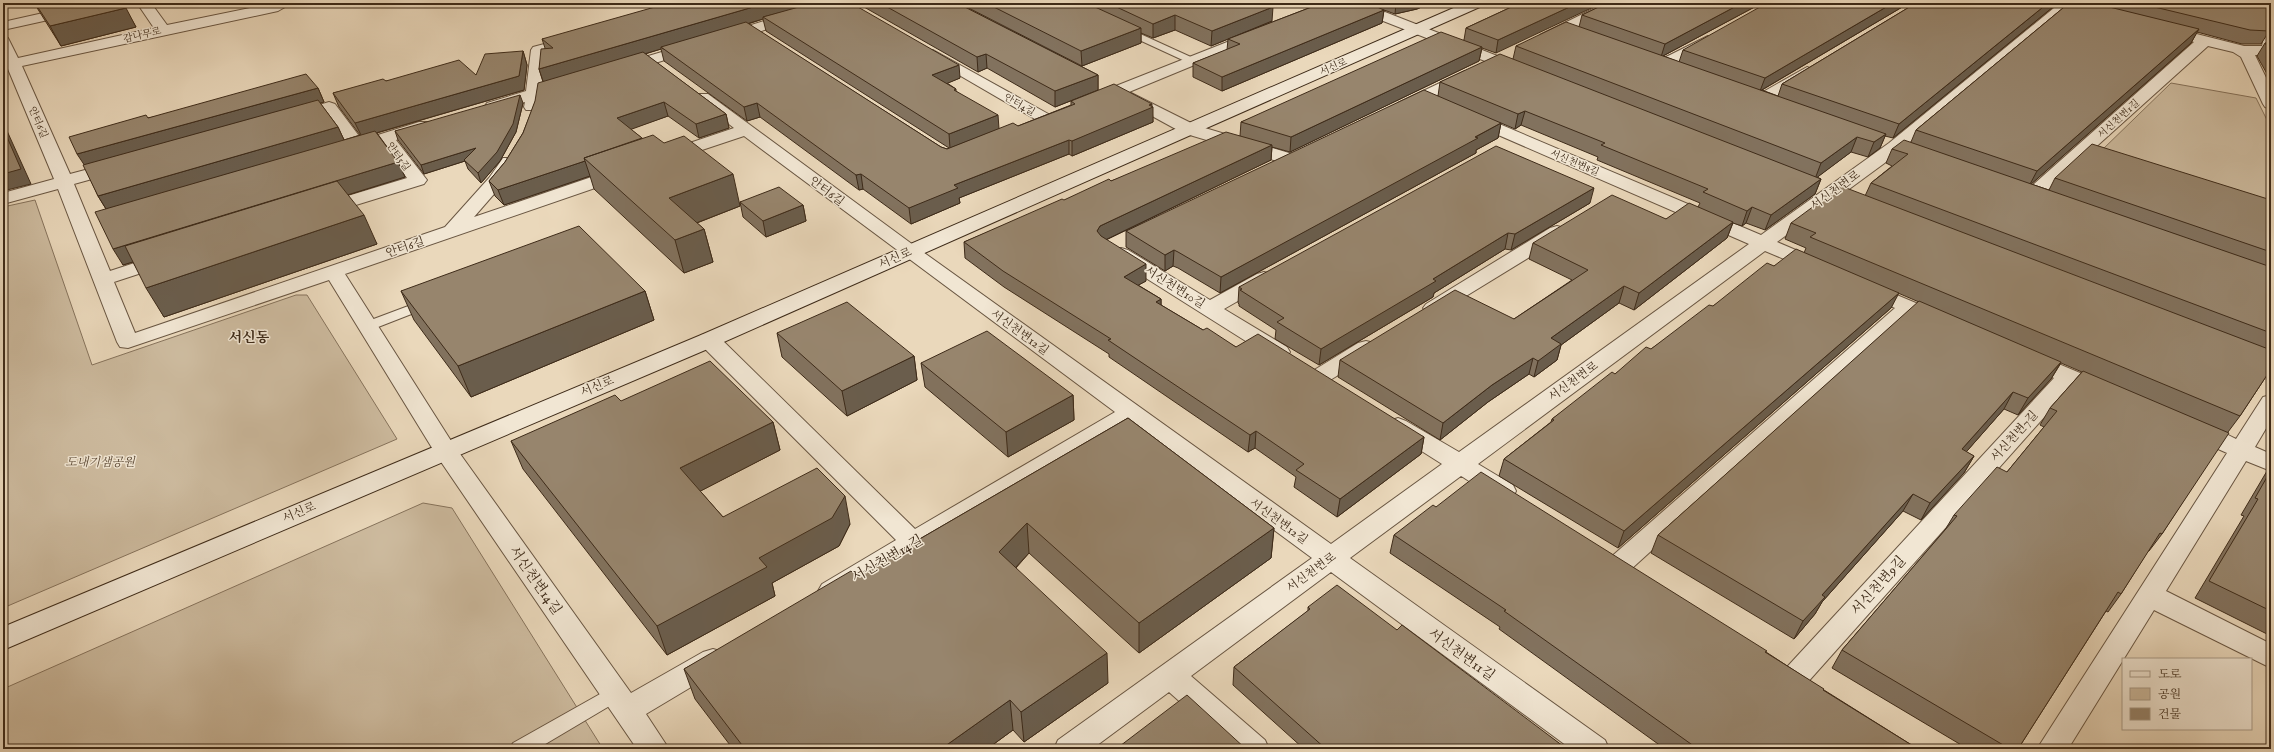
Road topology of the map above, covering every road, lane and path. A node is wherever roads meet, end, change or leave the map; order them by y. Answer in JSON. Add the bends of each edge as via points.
{"nodes":[{"id":1,"x":107,"y":3,"type":"edge"},
{"id":2,"x":144,"y":3,"type":"edge"},
{"id":3,"x":276,"y":3,"type":"edge"},
{"id":4,"x":1350,"y":3,"type":"edge"},
{"id":5,"x":1477,"y":3,"type":"edge"},
{"id":6,"x":1616,"y":3,"type":"edge"},
{"id":7,"x":844,"y":4,"type":"edge"},
{"id":8,"x":2069,"y":5,"type":"edge"},
{"id":9,"x":1113,"y":24,"type":"edge"},
{"id":10,"x":3,"y":26,"type":"edge"},
{"id":11,"x":2151,"y":27,"type":"edge"},
{"id":12,"x":751,"y":29,"type":"junction"},
{"id":13,"x":1417,"y":29,"type":"junction"},
{"id":14,"x":1563,"y":29,"type":"junction"},
{"id":15,"x":163,"y":30,"type":"junction"},
{"id":16,"x":1267,"y":30,"type":"edge"},
{"id":17,"x":1719,"y":34,"type":"edge"},
{"id":18,"x":1585,"y":36,"type":"edge"},
{"id":19,"x":2271,"y":36,"type":"edge"},
{"id":20,"x":584,"y":37,"type":"edge"},
{"id":21,"x":3,"y":41,"type":"edge"},
{"id":22,"x":2204,"y":41,"type":"junction"},
{"id":23,"x":771,"y":42,"type":"edge"},
{"id":24,"x":918,"y":46,"type":"edge"},
{"id":25,"x":2238,"y":49,"type":"junction"},
{"id":26,"x":651,"y":60,"type":"junction"},
{"id":27,"x":1190,"y":60,"type":"junction"},
{"id":28,"x":1497,"y":61,"type":"junction"},
{"id":29,"x":1821,"y":64,"type":"edge"},
{"id":30,"x":8,"y":65,"type":"edge"},
{"id":31,"x":668,"y":72,"type":"edge"},
{"id":32,"x":1684,"y":72,"type":"edge"},
{"id":33,"x":607,"y":73,"type":"edge"},
{"id":34,"x":1534,"y":76,"type":"edge"},
{"id":35,"x":1096,"y":81,"type":"edge"},
{"id":36,"x":577,"y":82,"type":"edge"},
{"id":37,"x":690,"y":89,"type":"edge"},
{"id":38,"x":1117,"y":91,"type":"junction"},
{"id":39,"x":533,"y":95,"type":"junction"},
{"id":40,"x":1422,"y":97,"type":"junction"},
{"id":41,"x":2271,"y":104,"type":"edge"},
{"id":42,"x":1082,"y":105,"type":"edge"},
{"id":43,"x":1776,"y":105,"type":"edge"},
{"id":44,"x":481,"y":110,"type":"edge"},
{"id":45,"x":1386,"y":115,"type":"edge"},
{"id":46,"x":530,"y":121,"type":"edge"},
{"id":47,"x":276,"y":122,"type":"edge"},
{"id":48,"x":438,"y":123,"type":"edge"},
{"id":49,"x":1026,"y":127,"type":"edge"},
{"id":50,"x":1189,"y":129,"type":"junction"},
{"id":51,"x":745,"y":130,"type":"junction"},
{"id":52,"x":386,"y":138,"type":"junction"},
{"id":53,"x":1519,"y":138,"type":"junction"},
{"id":54,"x":1887,"y":144,"type":"junction"},
{"id":55,"x":358,"y":146,"type":"junction"},
{"id":56,"x":1498,"y":149,"type":"edge"},
{"id":57,"x":517,"y":150,"type":"edge"},
{"id":58,"x":335,"y":153,"type":"edge"},
{"id":59,"x":1916,"y":154,"type":"edge"},
{"id":60,"x":132,"y":162,"type":"edge"},
{"id":61,"x":1272,"y":170,"type":"edge"},
{"id":62,"x":64,"y":181,"type":"junction"},
{"id":63,"x":1632,"y":187,"type":"junction"},
{"id":64,"x":1824,"y":190,"type":"junction"},
{"id":65,"x":2032,"y":195,"type":"edge"},
{"id":66,"x":1613,"y":198,"type":"edge"},
{"id":67,"x":3,"y":199,"type":"edge"},
{"id":68,"x":1854,"y":202,"type":"edge"},
{"id":69,"x":306,"y":215,"type":"edge"},
{"id":70,"x":1573,"y":222,"type":"edge"},
{"id":71,"x":451,"y":232,"type":"junction"},
{"id":72,"x":1130,"y":237,"type":"edge"},
{"id":73,"x":1763,"y":243,"type":"junction"},
{"id":74,"x":908,"y":251,"type":"junction"},
{"id":75,"x":178,"y":255,"type":"edge"},
{"id":76,"x":1278,"y":270,"type":"edge"},
{"id":77,"x":333,"y":271,"type":"junction"},
{"id":78,"x":104,"y":279,"type":"junction"},
{"id":79,"x":439,"y":298,"type":"edge"},
{"id":80,"x":1908,"y":306,"type":"junction"},
{"id":81,"x":1209,"y":309,"type":"junction"},
{"id":82,"x":1414,"y":319,"type":"edge"},
{"id":83,"x":368,"y":326,"type":"junction"},
{"id":84,"x":1959,"y":328,"type":"edge"},
{"id":85,"x":709,"y":340,"type":"junction"},
{"id":86,"x":1380,"y":340,"type":"edge"},
{"id":87,"x":2010,"y":350,"type":"edge"},
{"id":88,"x":2068,"y":376,"type":"junction"},
{"id":89,"x":1319,"y":377,"type":"junction"},
{"id":90,"x":1339,"y":389,"type":"edge"},
{"id":91,"x":2118,"y":397,"type":"edge"},
{"id":92,"x":2271,"y":402,"type":"edge"},
{"id":93,"x":1131,"y":413,"type":"junction"},
{"id":94,"x":1379,"y":414,"type":"edge"},
{"id":95,"x":2176,"y":422,"type":"edge"},
{"id":96,"x":445,"y":450,"type":"junction"},
{"id":97,"x":2241,"y":450,"type":"junction"},
{"id":98,"x":2271,"y":463,"type":"edge"},
{"id":99,"x":1460,"y":464,"type":"junction"},
{"id":100,"x":1959,"y":496,"type":"joint"},
{"id":101,"x":1526,"y":506,"type":"edge"},
{"id":102,"x":914,"y":542,"type":"junction"},
{"id":103,"x":1330,"y":559,"type":"junction"},
{"id":104,"x":1620,"y":564,"type":"edge"},
{"id":105,"x":2149,"y":595,"type":"junction"},
{"id":106,"x":811,"y":602,"type":"edge"},
{"id":107,"x":3,"y":639,"type":"edge"},
{"id":108,"x":737,"y":646,"type":"edge"},
{"id":109,"x":2271,"y":657,"type":"edge"},
{"id":110,"x":1170,"y":675,"type":"junction"},
{"id":111,"x":1798,"y":675,"type":"edge"},
{"id":112,"x":622,"y":702,"type":"junction"},
{"id":113,"x":520,"y":749,"type":"edge"},
{"id":114,"x":654,"y":749,"type":"edge"},
{"id":115,"x":1069,"y":749,"type":"edge"},
{"id":116,"x":1254,"y":749,"type":"edge"},
{"id":117,"x":1594,"y":749,"type":"edge"},
{"id":118,"x":2052,"y":749,"type":"edge"}],
"edges":[{"from":1,"to":10,"type":"street"},
{"from":2,"to":15,"type":"street"},
{"from":3,"to":15,"type":"street","name":"감나무로","via":[[278,7]]},
{"from":4,"to":13,"type":"street"},
{"from":5,"to":13,"type":"street","name":"서신로"},
{"from":6,"to":14,"type":"street"},
{"from":7,"to":12,"type":"street"},
{"from":8,"to":54,"type":"street","name":"서신천변로"},
{"from":9,"to":27,"type":"lane"},
{"from":11,"to":22,"type":"street"},
{"from":12,"to":23,"type":"street"},
{"from":12,"to":26,"type":"street"},
{"from":13,"to":28,"type":"street"},
{"from":13,"to":50,"type":"street","name":"서신로"},
{"from":14,"to":18,"type":"street"},
{"from":14,"to":28,"type":"street"},
{"from":15,"to":30,"type":"street","name":"감나무로"},
{"from":16,"to":27,"type":"street"},
{"from":17,"to":32,"type":"street","via":[[1656,62]]},
{"from":19,"to":25,"type":"street","via":[[2269,51]]},
{"from":20,"to":39,"type":"street","via":[[538,50]]},
{"from":21,"to":30,"type":"street","name":"안터6길"},
{"from":22,"to":25,"type":"street"},
{"from":22,"to":65,"type":"street","name":"서신천변1길","via":[[2089,153]]},
{"from":24,"to":49,"type":"street","name":"안터4길","via":[[1053,116]]},
{"from":25,"to":41,"type":"street","via":[[2247,54]]},
{"from":26,"to":31,"type":"street"},
{"from":26,"to":33,"type":"street"},
{"from":27,"to":38,"type":"street"},
{"from":28,"to":34,"type":"street"},
{"from":28,"to":40,"type":"street"},
{"from":29,"to":43,"type":"street","via":[[1755,97]]},
{"from":30,"to":62,"type":"street","name":"안터6길"},
{"from":35,"to":38,"type":"street"},
{"from":36,"to":39,"type":"street"},
{"from":37,"to":51,"type":"street","name":"안터6길"},
{"from":38,"to":42,"type":"street"},
{"from":38,"to":50,"type":"street"},
{"from":39,"to":44,"type":"street"},
{"from":39,"to":46,"type":"street"},
{"from":40,"to":45,"type":"street"},
{"from":40,"to":53,"type":"street","name":"서신천변8길"},
{"from":47,"to":55,"type":"street","via":[[329,107]]},
{"from":48,"to":52,"type":"street","name":"안터5길"},
{"from":50,"to":61,"type":"street","via":[[1300,157]]},
{"from":50,"to":74,"type":"street","name":"서신로"},
{"from":51,"to":71,"type":"street","name":"안터6길"},
{"from":51,"to":74,"type":"street","name":"안터6길"},
{"from":52,"to":55,"type":"street"},
{"from":52,"to":69,"type":"street","name":"안터5길","via":[[418,180]]},
{"from":53,"to":56,"type":"street"},
{"from":53,"to":63,"type":"street","name":"서신천변8길"},
{"from":54,"to":59,"type":"street"},
{"from":54,"to":64,"type":"street","name":"서신천변로"},
{"from":55,"to":58,"type":"street"},
{"from":57,"to":71,"type":"street","via":[[495,182]]},
{"from":60,"to":62,"type":"street"},
{"from":62,"to":67,"type":"street"},
{"from":62,"to":78,"type":"street","name":"안터6길","via":[[91,225]]},
{"from":63,"to":66,"type":"street"},
{"from":63,"to":73,"type":"street","name":"서신천변8길"},
{"from":64,"to":68,"type":"street"},
{"from":64,"to":73,"type":"street","name":"서신천변로"},
{"from":70,"to":82,"type":"street"},
{"from":71,"to":77,"type":"street","name":"안터6길"},
{"from":72,"to":81,"type":"street","name":"서신천변10길","via":[[1109,247]]},
{"from":73,"to":80,"type":"street"},
{"from":73,"to":99,"type":"street","name":"서신천변로"},
{"from":74,"to":85,"type":"street","name":"서신로"},
{"from":74,"to":93,"type":"street","name":"서신천변12길"},
{"from":75,"to":78,"type":"street"},
{"from":76,"to":81,"type":"street","name":"서신천변10길"},
{"from":77,"to":78,"type":"street","name":"안터6길","via":[[128,342]]},
{"from":77,"to":83,"type":"street","name":"서신천변14길"},
{"from":79,"to":83,"type":"lane"},
{"from":80,"to":84,"type":"street"},
{"from":80,"to":104,"type":"street"},
{"from":81,"to":89,"type":"street","name":"서신천변10길"},
{"from":83,"to":96,"type":"street","name":"서신천변14길"},
{"from":85,"to":96,"type":"street","name":"서신로"},
{"from":85,"to":102,"type":"street"},
{"from":86,"to":89,"type":"street"},
{"from":87,"to":88,"type":"street"},
{"from":88,"to":91,"type":"street"},
{"from":88,"to":100,"type":"street","name":"서신천변7길"},
{"from":89,"to":90,"type":"street","name":"서신천변10길"},
{"from":92,"to":97,"type":"street"},
{"from":93,"to":102,"type":"street","name":"서신천변14길"},
{"from":93,"to":103,"type":"street","name":"서신천변12길"},
{"from":94,"to":99,"type":"street"},
{"from":95,"to":97,"type":"street"},
{"from":96,"to":107,"type":"street","name":"서신로"},
{"from":96,"to":112,"type":"street","name":"서신천변14길"},
{"from":97,"to":98,"type":"street"},
{"from":97,"to":105,"type":"street"},
{"from":99,"to":101,"type":"street"},
{"from":99,"to":103,"type":"street","name":"서신천변로"},
{"from":100,"to":111,"type":"street","name":"서신천변9길"},
{"from":102,"to":106,"type":"street","name":"서신천변14길"},
{"from":103,"to":110,"type":"street","name":"서신천변로"},
{"from":103,"to":117,"type":"street","name":"서신천변11길"},
{"from":105,"to":109,"type":"street"},
{"from":105,"to":118,"type":"street"},
{"from":108,"to":112,"type":"street"},
{"from":110,"to":115,"type":"street","name":"서신천변로"},
{"from":110,"to":116,"type":"street"},
{"from":112,"to":113,"type":"lane"},
{"from":112,"to":114,"type":"street","name":"서신천변14길"}]}
